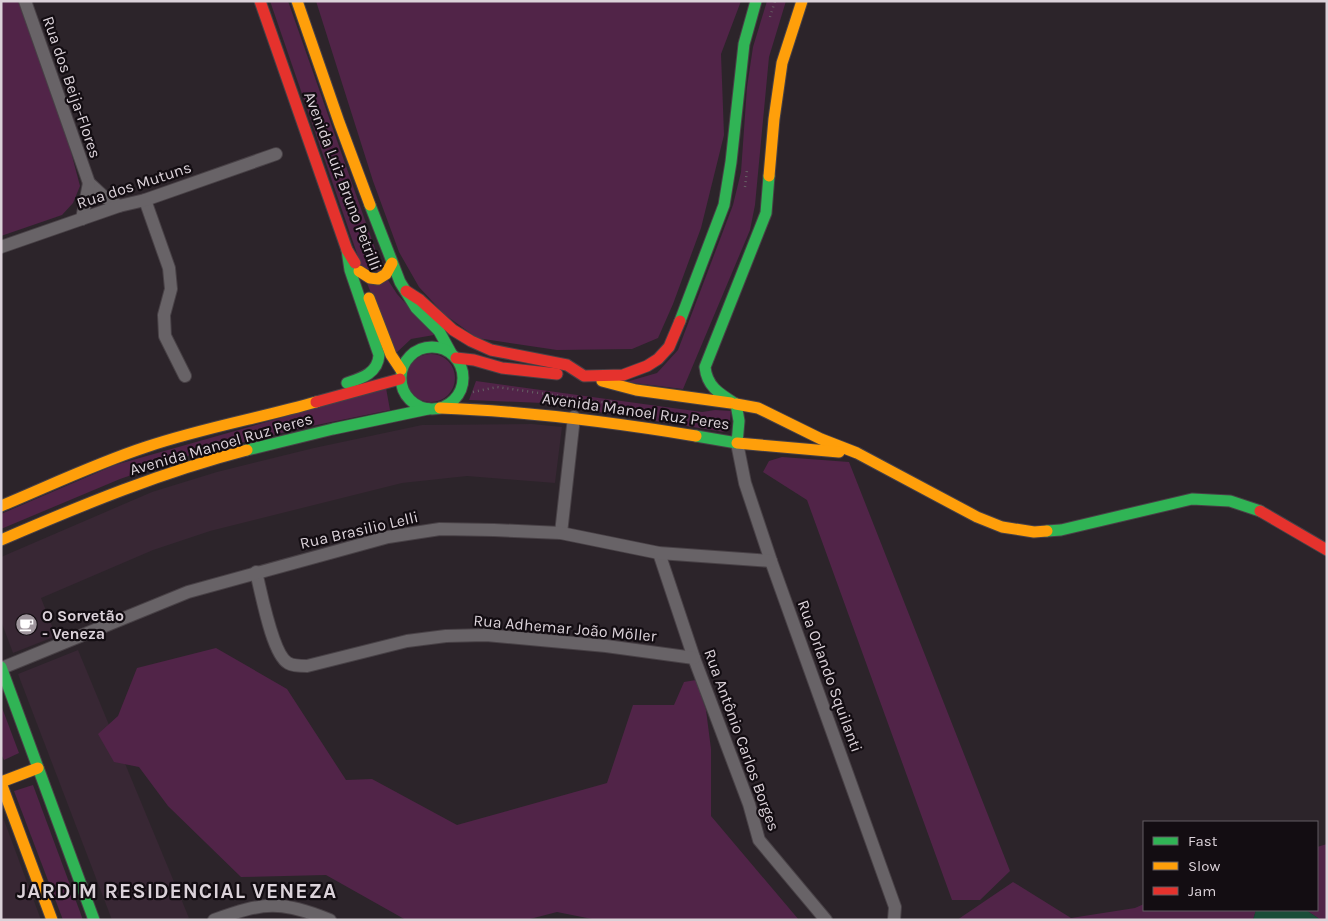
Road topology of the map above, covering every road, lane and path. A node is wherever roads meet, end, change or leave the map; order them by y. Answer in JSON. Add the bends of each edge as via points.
{"nodes":[{"id":1,"x":25,"y":1,"type":"edge"},
{"id":2,"x":260,"y":1,"type":"edge"},
{"id":3,"x":297,"y":1,"type":"edge"},
{"id":4,"x":756,"y":1,"type":"edge"},
{"id":5,"x":802,"y":1,"type":"edge"},
{"id":6,"x":276,"y":154,"type":"dead end"},
{"id":7,"x":89,"y":183,"type":"junction"},
{"id":8,"x":144,"y":200,"type":"junction"},
{"id":9,"x":119,"y":206,"type":"junction"},
{"id":10,"x":82,"y":219,"type":"junction"},
{"id":11,"x":1,"y":247,"type":"edge"},
{"id":12,"x":347,"y":250,"type":"junction"},
{"id":13,"x":392,"y":263,"type":"junction"},
{"id":14,"x":359,"y":271,"type":"junction"},
{"id":15,"x":406,"y":291,"type":"junction"},
{"id":16,"x":454,"y":355,"type":"junction"},
{"id":17,"x":401,"y":375,"type":"junction"},
{"id":18,"x":185,"y":376,"type":"dead end"},
{"id":19,"x":584,"y":376,"type":"junction"},
{"id":20,"x":736,"y":404,"type":"junction"},
{"id":21,"x":440,"y":408,"type":"junction"},
{"id":22,"x":428,"y":409,"type":"junction"},
{"id":23,"x":262,"y":417,"type":"junction"},
{"id":24,"x":574,"y":417,"type":"junction"},
{"id":25,"x":737,"y":443,"type":"junction"},
{"id":26,"x":145,"y":447,"type":"junction"},
{"id":27,"x":858,"y":453,"type":"junction"},
{"id":28,"x":1,"y":496,"type":"edge"},
{"id":29,"x":1,"y":506,"type":"edge"},
{"id":30,"x":561,"y":533,"type":"junction"},
{"id":31,"x":1,"y":540,"type":"edge"},
{"id":32,"x":1327,"y":550,"type":"edge"},
{"id":33,"x":659,"y":553,"type":"junction"},
{"id":34,"x":771,"y":561,"type":"junction"},
{"id":35,"x":256,"y":572,"type":"junction"},
{"id":36,"x":694,"y":658,"type":"junction"},
{"id":37,"x":1,"y":668,"type":"edge"},
{"id":38,"x":38,"y":768,"type":"junction"},
{"id":39,"x":1,"y":782,"type":"edge"},
{"id":40,"x":52,"y":920,"type":"edge"},
{"id":41,"x":94,"y":920,"type":"edge"},
{"id":42,"x":215,"y":920,"type":"edge"},
{"id":43,"x":330,"y":920,"type":"edge"},
{"id":44,"x":826,"y":920,"type":"edge"},
{"id":45,"x":894,"y":920,"type":"edge"}],
"edges":[{"from":1,"to":7,"type":"street","name":"Rua dos Beija-Flores"},
{"from":2,"to":12,"type":"main road","name":"Avenida Luiz Bruno Petrilli"},
{"from":3,"to":13,"type":"main road","name":"Avenida Luiz Bruno Petrilli"},
{"from":4,"to":19,"type":"main road","name":"Avenida Manoel Ruz Peres","via":[[744,44],[724,205],[672,340],[658,359],[635,372]]},
{"from":5,"to":20,"type":"main road","name":"Avenida Manoel Ruz Peres","via":[[782,63],[766,213],[705,368],[705,379],[711,387]]},
{"from":6,"to":8,"type":"street","name":"Rua dos Mutuns"},
{"from":7,"to":9,"type":"street","name":"Rua dos Beija-Flores"},
{"from":7,"to":10,"type":"street","name":"Rua dos Beija-Flores"},
{"from":8,"to":9,"type":"street","name":"Rua dos Mutuns"},
{"from":8,"to":18,"type":"street","via":[[169,268],[171,289],[164,315],[165,336]]},
{"from":9,"to":10,"type":"street","name":"Rua dos Mutuns"},
{"from":10,"to":11,"type":"street","name":"Rua dos Mutuns"},
{"from":12,"to":14,"type":"main road","name":"Avenida Luiz Bruno Petrilli"},
{"from":12,"to":23,"type":"main road","via":[[350,270],[380,361],[364,378],[280,405]]},
{"from":13,"to":14,"type":"main road","via":[[388,272],[378,279],[369,279]]},
{"from":13,"to":15,"type":"main road","name":"Avenida Luiz Bruno Petrilli"},
{"from":14,"to":17,"type":"main road","name":"Avenida Luiz Bruno Petrilli"},
{"from":15,"to":16,"type":"main road","name":"Avenida Luiz Bruno Petrilli"},
{"from":15,"to":19,"type":"main road","via":[[471,341],[491,350],[567,365]]},
{"from":16,"to":17,"type":"main road","via":[[437,347],[421,348],[408,357]]},
{"from":16,"to":19,"type":"main road","name":"Avenida Manoel Ruz Peres","via":[[502,368]]},
{"from":16,"to":21,"type":"main road","via":[[463,372],[462,387],[453,400]]},
{"from":17,"to":22,"type":"main road","via":[[401,386],[408,398]]},
{"from":17,"to":23,"type":"main road","name":"Avenida Manoel Ruz Peres"},
{"from":19,"to":20,"type":"main road","name":"Avenida Manoel Ruz Peres","via":[[636,390]]},
{"from":20,"to":25,"type":"main road","via":[[739,420]]},
{"from":20,"to":27,"type":"main road","via":[[758,408]]},
{"from":21,"to":22,"type":"main road"},
{"from":21,"to":24,"type":"main road","name":"Avenida Manoel Ruz Peres","via":[[488,408]]},
{"from":22,"to":31,"type":"main road","name":"Avenida Manoel Ruz Peres","via":[[339,426],[177,470]]},
{"from":23,"to":26,"type":"main road","name":"Avenida Manoel Ruz Peres"},
{"from":24,"to":25,"type":"main road","name":"Avenida Manoel Ruz Peres"},
{"from":24,"to":30,"type":"street"},
{"from":25,"to":27,"type":"main road","name":"Avenida Manoel Ruz Peres"},
{"from":25,"to":34,"type":"street","name":"Rua Orlando Squilanti","via":[[745,483]]},
{"from":26,"to":28,"type":"main road","via":[[107,450]]},
{"from":26,"to":29,"type":"main road","name":"Avenida Manoel Ruz Peres"},
{"from":27,"to":32,"type":"main road","via":[[977,517],[1002,527],[1034,532],[1061,530],[1192,499],[1212,499],[1240,503],[1268,514]]},
{"from":30,"to":33,"type":"street","name":"Rua Brasilio Lelli"},
{"from":30,"to":35,"type":"street","name":"Rua Brasilio Lelli","via":[[440,530],[388,537]]},
{"from":33,"to":34,"type":"street","name":"Rua Brasilio Lelli"},
{"from":33,"to":36,"type":"street","name":"Rua Antônio Carlos Borges"},
{"from":34,"to":45,"type":"street","name":"Rua Orlando Squilanti","via":[[895,907]]},
{"from":35,"to":36,"type":"street","name":"Rua Adhemar João Möller","via":[[274,642],[286,662],[296,666],[407,641],[486,635]]},
{"from":35,"to":37,"type":"street","name":"Rua Brasilio Lelli","via":[[188,592]]},
{"from":36,"to":44,"type":"street","name":"Rua Antônio Carlos Borges","via":[[749,804],[759,840]]},
{"from":37,"to":38,"type":"main road"},
{"from":38,"to":39,"type":"main road"},
{"from":38,"to":41,"type":"main road"},
{"from":39,"to":40,"type":"main road"},
{"from":42,"to":43,"type":"street","via":[[266,905],[283,905]]}]}
